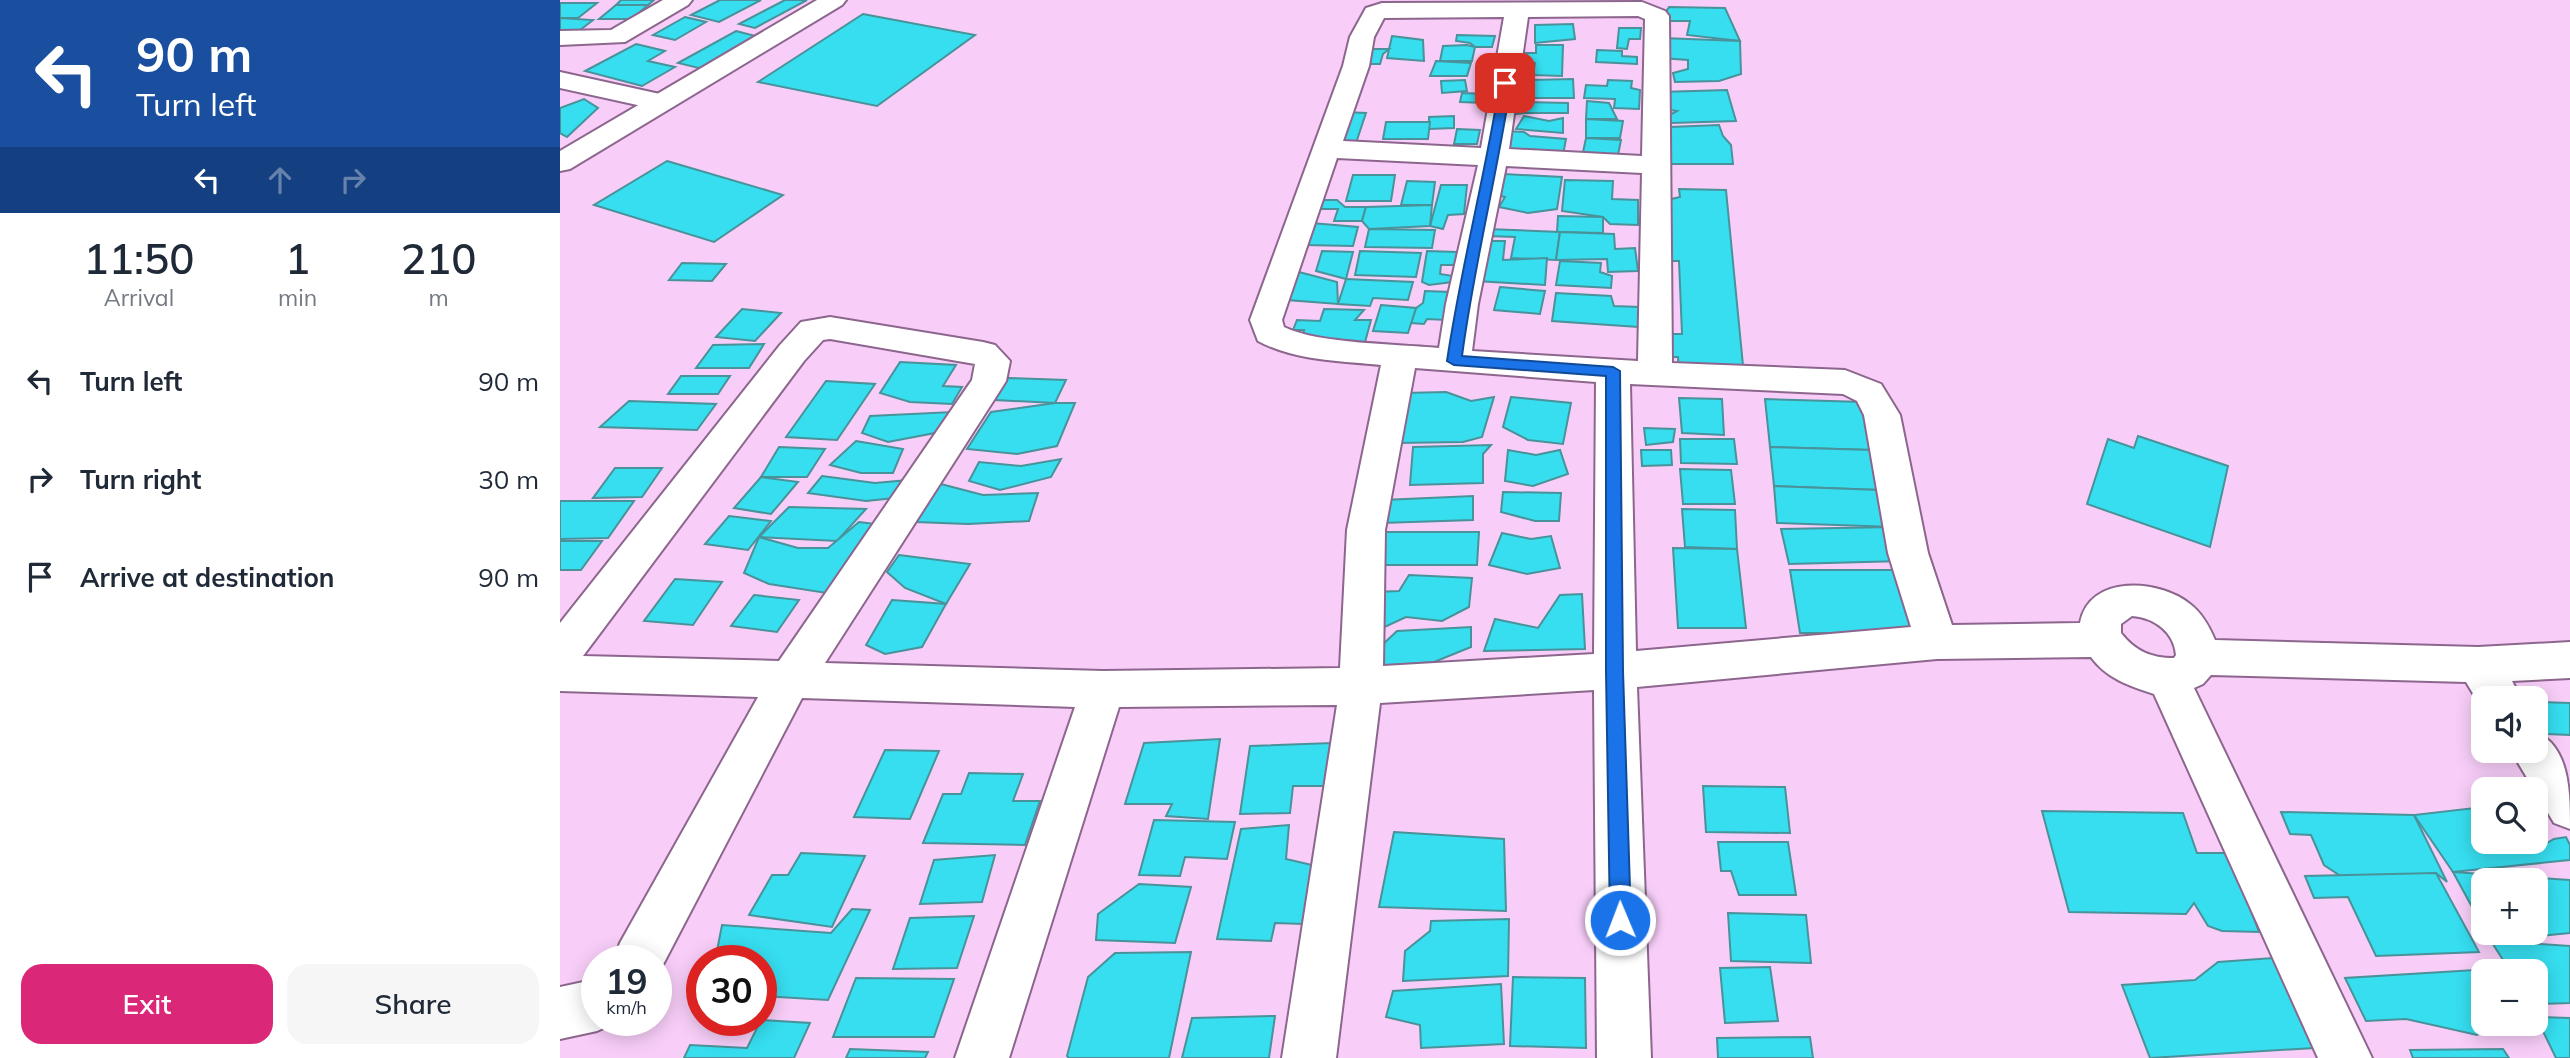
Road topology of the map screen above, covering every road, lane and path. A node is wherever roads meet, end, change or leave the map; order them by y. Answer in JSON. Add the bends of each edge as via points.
{"nodes":[{"id":1,"x":667,"y":0,"type":"edge"},
{"id":2,"x":680,"y":0,"type":"edge"},
{"id":3,"x":834,"y":0,"type":"edge"},
{"id":4,"x":1517,"y":10,"type":"junction"},
{"id":5,"x":644,"y":19,"type":"junction"},
{"id":6,"x":560,"y":38,"type":"edge"},
{"id":7,"x":560,"y":80,"type":"edge"},
{"id":8,"x":660,"y":102,"type":"junction"},
{"id":9,"x":1326,"y":149,"type":"junction"},
{"id":10,"x":1494,"y":156,"type":"junction"},
{"id":11,"x":560,"y":163,"type":"edge"},
{"id":12,"x":1656,"y":165,"type":"junction"},
{"id":13,"x":1400,"y":356,"type":"junction"},
{"id":14,"x":1454,"y":361,"type":"junction"},
{"id":15,"x":1613,"y":371,"type":"junction"},
{"id":16,"x":1655,"y":374,"type":"junction"},
{"id":17,"x":2102,"y":640,"type":"junction"},
{"id":18,"x":1937,"y":642,"type":"junction"},
{"id":19,"x":560,"y":654,"type":"edge"},
{"id":20,"x":2570,"y":660,"type":"edge"},
{"id":21,"x":2183,"y":667,"type":"junction"},
{"id":22,"x":1615,"y":671,"type":"junction"},
{"id":23,"x":560,"y":673,"type":"edge"},
{"id":24,"x":2488,"y":681,"type":"edge"},
{"id":25,"x":789,"y":682,"type":"junction"},
{"id":26,"x":1361,"y":686,"type":"junction"},
{"id":27,"x":1103,"y":689,"type":"junction"},
{"id":28,"x":2541,"y":763,"type":"edge"},
{"id":29,"x":2570,"y":808,"type":"edge"},
{"id":30,"x":647,"y":945,"type":"edge"},
{"id":31,"x":581,"y":1008,"type":"edge"},
{"id":32,"x":560,"y":1013,"type":"edge"},
{"id":33,"x":982,"y":1058,"type":"edge"},
{"id":34,"x":1309,"y":1058,"type":"edge"},
{"id":35,"x":1624,"y":1058,"type":"edge"},
{"id":36,"x":2345,"y":1058,"type":"edge"}],
"edges":[{"from":1,"to":5,"type":"street"},
{"from":2,"to":5,"type":"street"},
{"from":3,"to":8,"type":"street"},
{"from":4,"to":9,"type":"street","via":[[1374,13]]},
{"from":4,"to":10,"type":"street"},
{"from":4,"to":12,"type":"street","via":[[1642,9],[1654,13]]},
{"from":5,"to":6,"type":"street","via":[[616,37]]},
{"from":7,"to":8,"type":"street"},
{"from":8,"to":11,"type":"street"},
{"from":9,"to":10,"type":"street"},
{"from":9,"to":13,"type":"street","via":[[1266,320],[1270,333],[1280,340]]},
{"from":10,"to":12,"type":"street"},
{"from":10,"to":14,"type":"street"},
{"from":12,"to":16,"type":"street"},
{"from":13,"to":14,"type":"street"},
{"from":13,"to":26,"type":"street","via":[[1366,530]]},
{"from":14,"to":15,"type":"street"},
{"from":15,"to":16,"type":"street"},
{"from":15,"to":22,"type":"street"},
{"from":16,"to":18,"type":"street","via":[[1845,382],[1875,397],[1908,553]]},
{"from":17,"to":18,"type":"street"},
{"from":17,"to":21,"type":"street","via":[[2122,663],[2153,677]]},
{"from":17,"to":21,"type":"street","via":[[2101,617],[2116,602],[2158,604],[2193,633],[2197,645]]},
{"from":18,"to":22,"type":"street"},
{"from":19,"to":25,"type":"street","via":[[813,330],[830,328],[983,353],[993,361],[989,381]]},
{"from":20,"to":24,"type":"street"},
{"from":21,"to":24,"type":"street"},
{"from":21,"to":36,"type":"street"},
{"from":22,"to":26,"type":"street"},
{"from":22,"to":35,"type":"street"},
{"from":23,"to":25,"type":"street"},
{"from":25,"to":27,"type":"street"},
{"from":25,"to":30,"type":"street"},
{"from":26,"to":27,"type":"street"},
{"from":26,"to":34,"type":"street"},
{"from":27,"to":33,"type":"street"},
{"from":28,"to":29,"type":"street"},
{"from":31,"to":32,"type":"street"}]}
